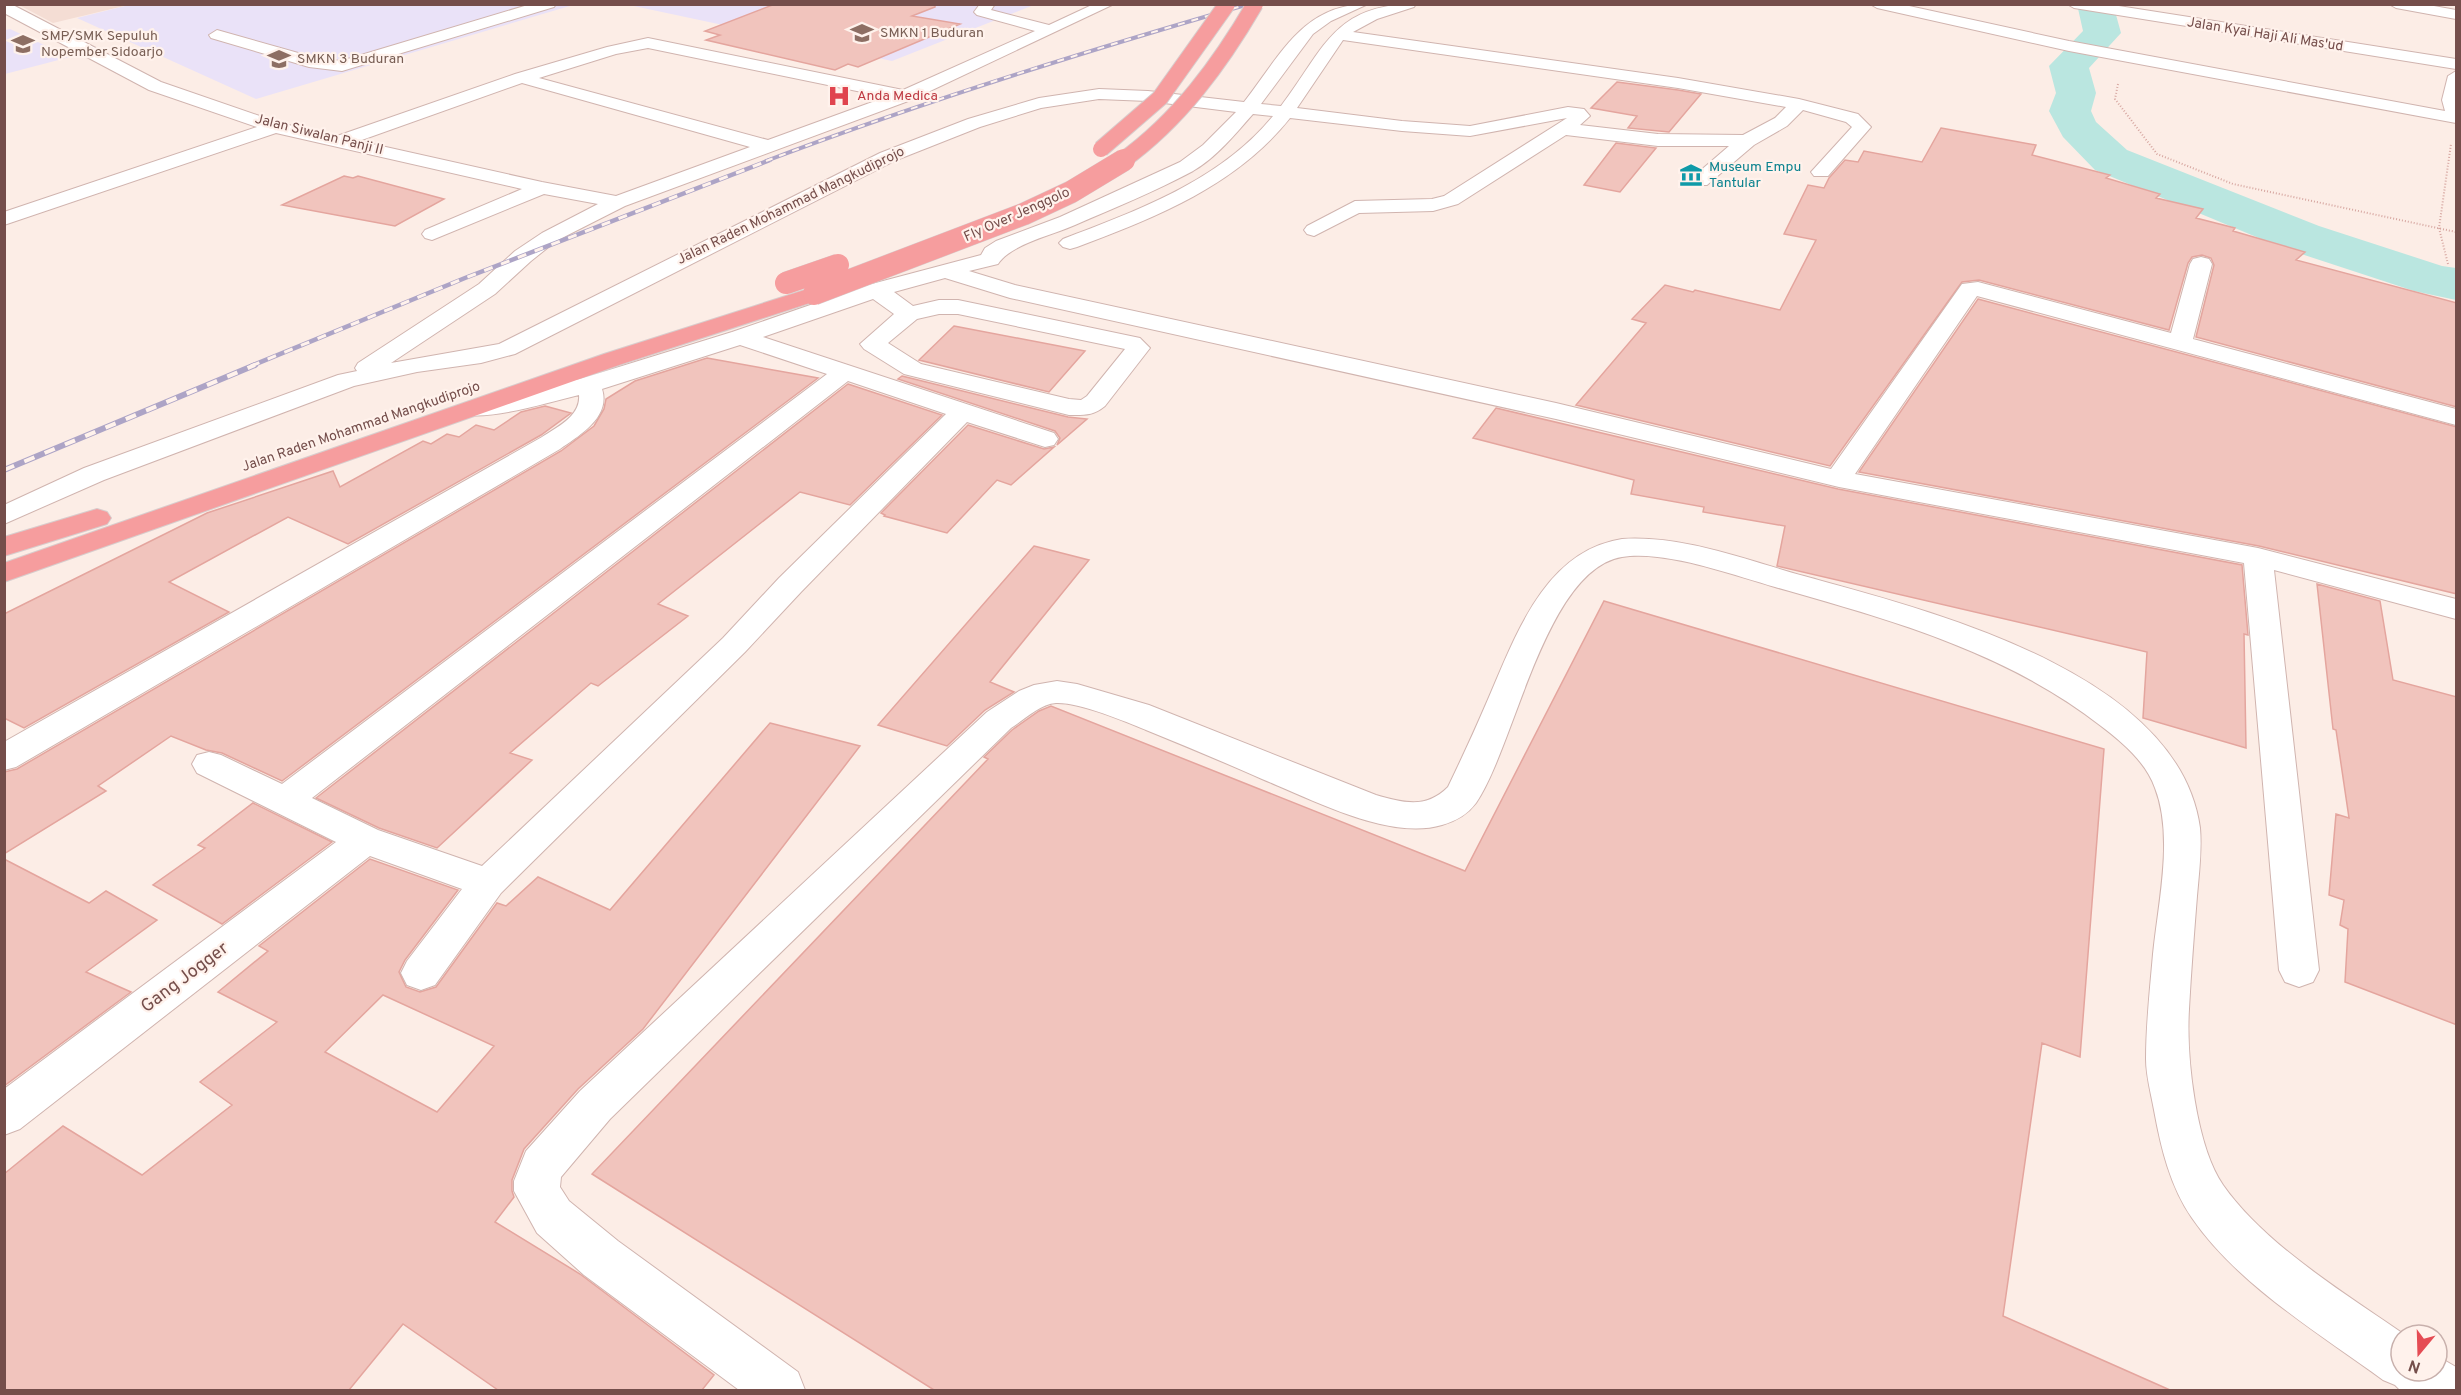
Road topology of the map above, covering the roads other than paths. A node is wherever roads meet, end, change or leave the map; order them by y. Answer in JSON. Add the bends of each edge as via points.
{"nodes":[{"id":1,"x":549,"y":4,"type":"edge"},
{"id":2,"x":988,"y":4,"type":"edge"},
{"id":3,"x":1107,"y":4,"type":"edge"},
{"id":4,"x":1227,"y":4,"type":"edge"},
{"id":5,"x":1255,"y":4,"type":"edge"},
{"id":6,"x":1361,"y":4,"type":"edge"},
{"id":7,"x":1409,"y":4,"type":"edge"},
{"id":8,"x":1877,"y":4,"type":"edge"},
{"id":9,"x":2130,"y":4,"type":"edge"},
{"id":10,"x":2396,"y":4,"type":"edge"},
{"id":11,"x":2076,"y":5,"type":"edge"},
{"id":12,"x":4,"y":7,"type":"edge"},
{"id":13,"x":2149,"y":12,"type":"junction"},
{"id":14,"x":2457,"y":15,"type":"edge"},
{"id":15,"x":1051,"y":30,"type":"junction"},
{"id":16,"x":217,"y":35,"type":"dead end"},
{"id":17,"x":1339,"y":35,"type":"junction"},
{"id":18,"x":2457,"y":54,"type":"edge"},
{"id":19,"x":2457,"y":64,"type":"edge"},
{"id":20,"x":2457,"y":76,"type":"edge"},
{"id":21,"x":521,"y":78,"type":"junction"},
{"id":22,"x":905,"y":96,"type":"junction"},
{"id":23,"x":1799,"y":104,"type":"junction"},
{"id":24,"x":1249,"y":108,"type":"junction"},
{"id":25,"x":1285,"y":112,"type":"junction"},
{"id":26,"x":2456,"y":118,"type":"edge"},
{"id":27,"x":275,"y":127,"type":"junction"},
{"id":28,"x":1565,"y":129,"type":"junction"},
{"id":29,"x":1470,"y":131,"type":"junction"},
{"id":30,"x":340,"y":141,"type":"junction"},
{"id":31,"x":1747,"y":141,"type":"junction"},
{"id":32,"x":769,"y":146,"type":"junction"},
{"id":33,"x":1530,"y":152,"type":"junction"},
{"id":34,"x":1091,"y":157,"type":"dead end"},
{"id":35,"x":1821,"y":172,"type":"dead end"},
{"id":36,"x":1700,"y":181,"type":"dead end"},
{"id":37,"x":542,"y":188,"type":"junction"},
{"id":38,"x":1006,"y":201,"type":"dead end"},
{"id":39,"x":618,"y":202,"type":"junction"},
{"id":40,"x":4,"y":219,"type":"edge"},
{"id":41,"x":1314,"y":230,"type":"dead end"},
{"id":42,"x":432,"y":234,"type":"dead end"},
{"id":43,"x":1053,"y":249,"type":"dead end"},
{"id":44,"x":1033,"y":256,"type":"dead end"},
{"id":45,"x":990,"y":259,"type":"junction"},
{"id":46,"x":2201,"y":264,"type":"dead end"},
{"id":47,"x":945,"y":271,"type":"junction"},
{"id":48,"x":786,"y":283,"type":"joint"},
{"id":49,"x":876,"y":290,"type":"junction"},
{"id":50,"x":814,"y":294,"type":"joint"},
{"id":51,"x":909,"y":314,"type":"junction"},
{"id":52,"x":740,"y":337,"type":"junction"},
{"id":53,"x":2180,"y":342,"type":"junction"},
{"id":54,"x":845,"y":372,"type":"junction"},
{"id":55,"x":347,"y":380,"type":"junction"},
{"id":56,"x":588,"y":385,"type":"junction"},
{"id":57,"x":472,"y":409,"type":"junction"},
{"id":58,"x":963,"y":411,"type":"junction"},
{"id":59,"x":2457,"y":417,"type":"edge"},
{"id":60,"x":1045,"y":440,"type":"dead end"},
{"id":61,"x":1839,"y":479,"type":"junction"},
{"id":62,"x":4,"y":516,"type":"edge"},
{"id":63,"x":4,"y":547,"type":"edge"},
{"id":64,"x":2258,"y":557,"type":"junction"},
{"id":65,"x":4,"y":573,"type":"edge"},
{"id":66,"x":2457,"y":609,"type":"edge"},
{"id":67,"x":4,"y":758,"type":"edge"},
{"id":68,"x":209,"y":765,"type":"dead end"},
{"id":69,"x":285,"y":801,"type":"junction"},
{"id":70,"x":365,"y":840,"type":"junction"},
{"id":71,"x":488,"y":883,"type":"junction"},
{"id":72,"x":2299,"y":970,"type":"dead end"},
{"id":73,"x":421,"y":973,"type":"dead end"},
{"id":74,"x":4,"y":1115,"type":"edge"},
{"id":75,"x":2389,"y":1354,"type":"edge"},
{"id":76,"x":780,"y":1390,"type":"edge"}],
"edges":[{"from":1,"to":16,"type":"street","via":[[342,66],[315,63]]},
{"from":2,"to":15,"type":"street","via":[[982,12]]},
{"from":3,"to":15,"type":"street","name":"Jalan Raden Mohammad Mangkudiprojo"},
{"from":4,"to":34,"type":"highway","bridge":true,"via":[[1160,98]]},
{"from":5,"to":50,"type":"highway","name":"Fly Over Jenggolo","bridge":true,"via":[[1202,87],[1155,136],[1113,166],[1064,196],[1004,222]]},
{"from":6,"to":24,"type":"street","via":[[1326,18],[1307,31]]},
{"from":7,"to":17,"type":"street","via":[[1369,18]]},
{"from":8,"to":26,"type":"street","via":[[2155,63]]},
{"from":9,"to":13,"type":"street","name":"Jalan Kyai Haji Ali Mas'ud"},
{"from":10,"to":14,"type":"street"},
{"from":11,"to":13,"type":"street","name":"Jalan Kyai Haji Ali Mas'ud"},
{"from":12,"to":27,"type":"street","name":"Jalan Siwalan Panji II","via":[[155,86]]},
{"from":13,"to":18,"type":"street","name":"Jalan Kyai Haji Ali Mas'ud"},
{"from":13,"to":19,"type":"street","name":"Jalan Kyai Haji Ali Mas'ud"},
{"from":15,"to":22,"type":"street","name":"Jalan Raden Mohammad Mangkudiprojo"},
{"from":17,"to":23,"type":"street"},
{"from":17,"to":25,"type":"street"},
{"from":20,"to":26,"type":"street","via":[[2451,100]]},
{"from":21,"to":22,"type":"street","via":[[648,43]]},
{"from":21,"to":30,"type":"street"},
{"from":21,"to":32,"type":"street"},
{"from":22,"to":32,"type":"street","name":"Jalan Raden Mohammad Mangkudiprojo"},
{"from":23,"to":31,"type":"street","via":[[1780,122]]},
{"from":23,"to":35,"type":"street","via":[[1852,118],[1862,127]]},
{"from":24,"to":25,"type":"street","name":"Jalan Raden Mohammad Mangkudiprojo"},
{"from":24,"to":45,"type":"street","name":"Jalan Raden Mohammad Mangkudiprojo","via":[[1210,149],[1187,166],[1004,246]]},
{"from":24,"to":55,"type":"street","name":"Jalan Raden Mohammad Mangkudiprojo","via":[[1100,94],[1039,103],[887,157],[507,349]]},
{"from":25,"to":29,"type":"street","name":"Jalan Raden Mohammad Mangkudiprojo"},
{"from":25,"to":43,"type":"street","via":[[1249,151],[1219,174],[1119,224]]},
{"from":27,"to":30,"type":"street","name":"Jalan Siwalan Panji II"},
{"from":27,"to":40,"type":"street"},
{"from":28,"to":29,"type":"street","via":[[1581,116],[1568,112]]},
{"from":28,"to":31,"type":"street","via":[[1658,140]]},
{"from":28,"to":33,"type":"street"},
{"from":29,"to":33,"type":"street"},
{"from":30,"to":37,"type":"street","name":"Jalan Siwalan Panji II"},
{"from":31,"to":36,"type":"street"},
{"from":32,"to":39,"type":"street","name":"Jalan Raden Mohammad Mangkudiprojo"},
{"from":33,"to":41,"type":"street","via":[[1444,203],[1355,207]]},
{"from":37,"to":39,"type":"street","name":"Jalan Siwalan Panji II"},
{"from":37,"to":42,"type":"street"},
{"from":38,"to":48,"type":"highway","name":"Fly Over Jenggolo","bridge":true},
{"from":39,"to":55,"type":"street","name":"Jalan Raden Mohammad Mangkudiprojo","via":[[549,237],[476,297]]},
{"from":44,"to":45,"type":"street","name":"Jalan Raden Mohammad Mangkudiprojo"},
{"from":45,"to":47,"type":"street","name":"Jalan Raden Mohammad Mangkudiprojo"},
{"from":46,"to":53,"type":"street"},
{"from":47,"to":49,"type":"street","name":"Jalan Raden Mohammad Mangkudiprojo"},
{"from":47,"to":61,"type":"street","via":[[1010,291],[1567,414]]},
{"from":48,"to":63,"type":"highway","name":"Jalan Raden Mohammad Mangkudiprojo"},
{"from":49,"to":51,"type":"street"},
{"from":49,"to":52,"type":"street","name":"Jalan Raden Mohammad Mangkudiprojo"},
{"from":50,"to":57,"type":"highway","name":"Jalan Raden Mohammad Mangkudiprojo"},
{"from":51,"to":51,"type":"street","via":[[958,307],[1132,343],[1138,348],[1096,401],[1087,408],[1069,407],[913,369],[872,344]]},
{"from":52,"to":54,"type":"street"},
{"from":52,"to":56,"type":"street","name":"Jalan Raden Mohammad Mangkudiprojo"},
{"from":53,"to":59,"type":"street"},
{"from":53,"to":61,"type":"street","via":[[1970,289]]},
{"from":54,"to":58,"type":"street"},
{"from":54,"to":69,"type":"street"},
{"from":55,"to":62,"type":"street","name":"Jalan Raden Mohammad Mangkudiprojo","via":[[94,474]]},
{"from":56,"to":57,"type":"street","name":"Jalan Raden Mohammad Mangkudiprojo"},
{"from":56,"to":67,"type":"street","via":[[592,398],[589,409],[579,422],[551,443]]},
{"from":57,"to":65,"type":"highway","name":"Jalan Raden Mohammad Mangkudiprojo"},
{"from":58,"to":60,"type":"street"},
{"from":58,"to":71,"type":"street","via":[[734,645]]},
{"from":61,"to":64,"type":"street"},
{"from":64,"to":66,"type":"street"},
{"from":64,"to":72,"type":"street"},
{"from":68,"to":69,"type":"street"},
{"from":69,"to":70,"type":"street"},
{"from":70,"to":71,"type":"street"},
{"from":70,"to":74,"type":"street","name":"Gang Jogger"},
{"from":71,"to":73,"type":"street"},
{"from":75,"to":76,"type":"street","via":[[2302,1293],[2259,1256],[2230,1229],[2193,1176],[2181,1142],[2167,1065],[2182,818],[2170,779],[2147,747],[2067,687],[2005,652],[1959,634],[1749,570],[1680,553],[1628,548],[1610,550],[1591,559],[1550,603],[1462,795],[1437,813],[1401,815],[1338,796],[1104,701],[1057,692],[1031,699],[999,720],[595,1105],[542,1166],[537,1191],[553,1217],[601,1258]]}]}
